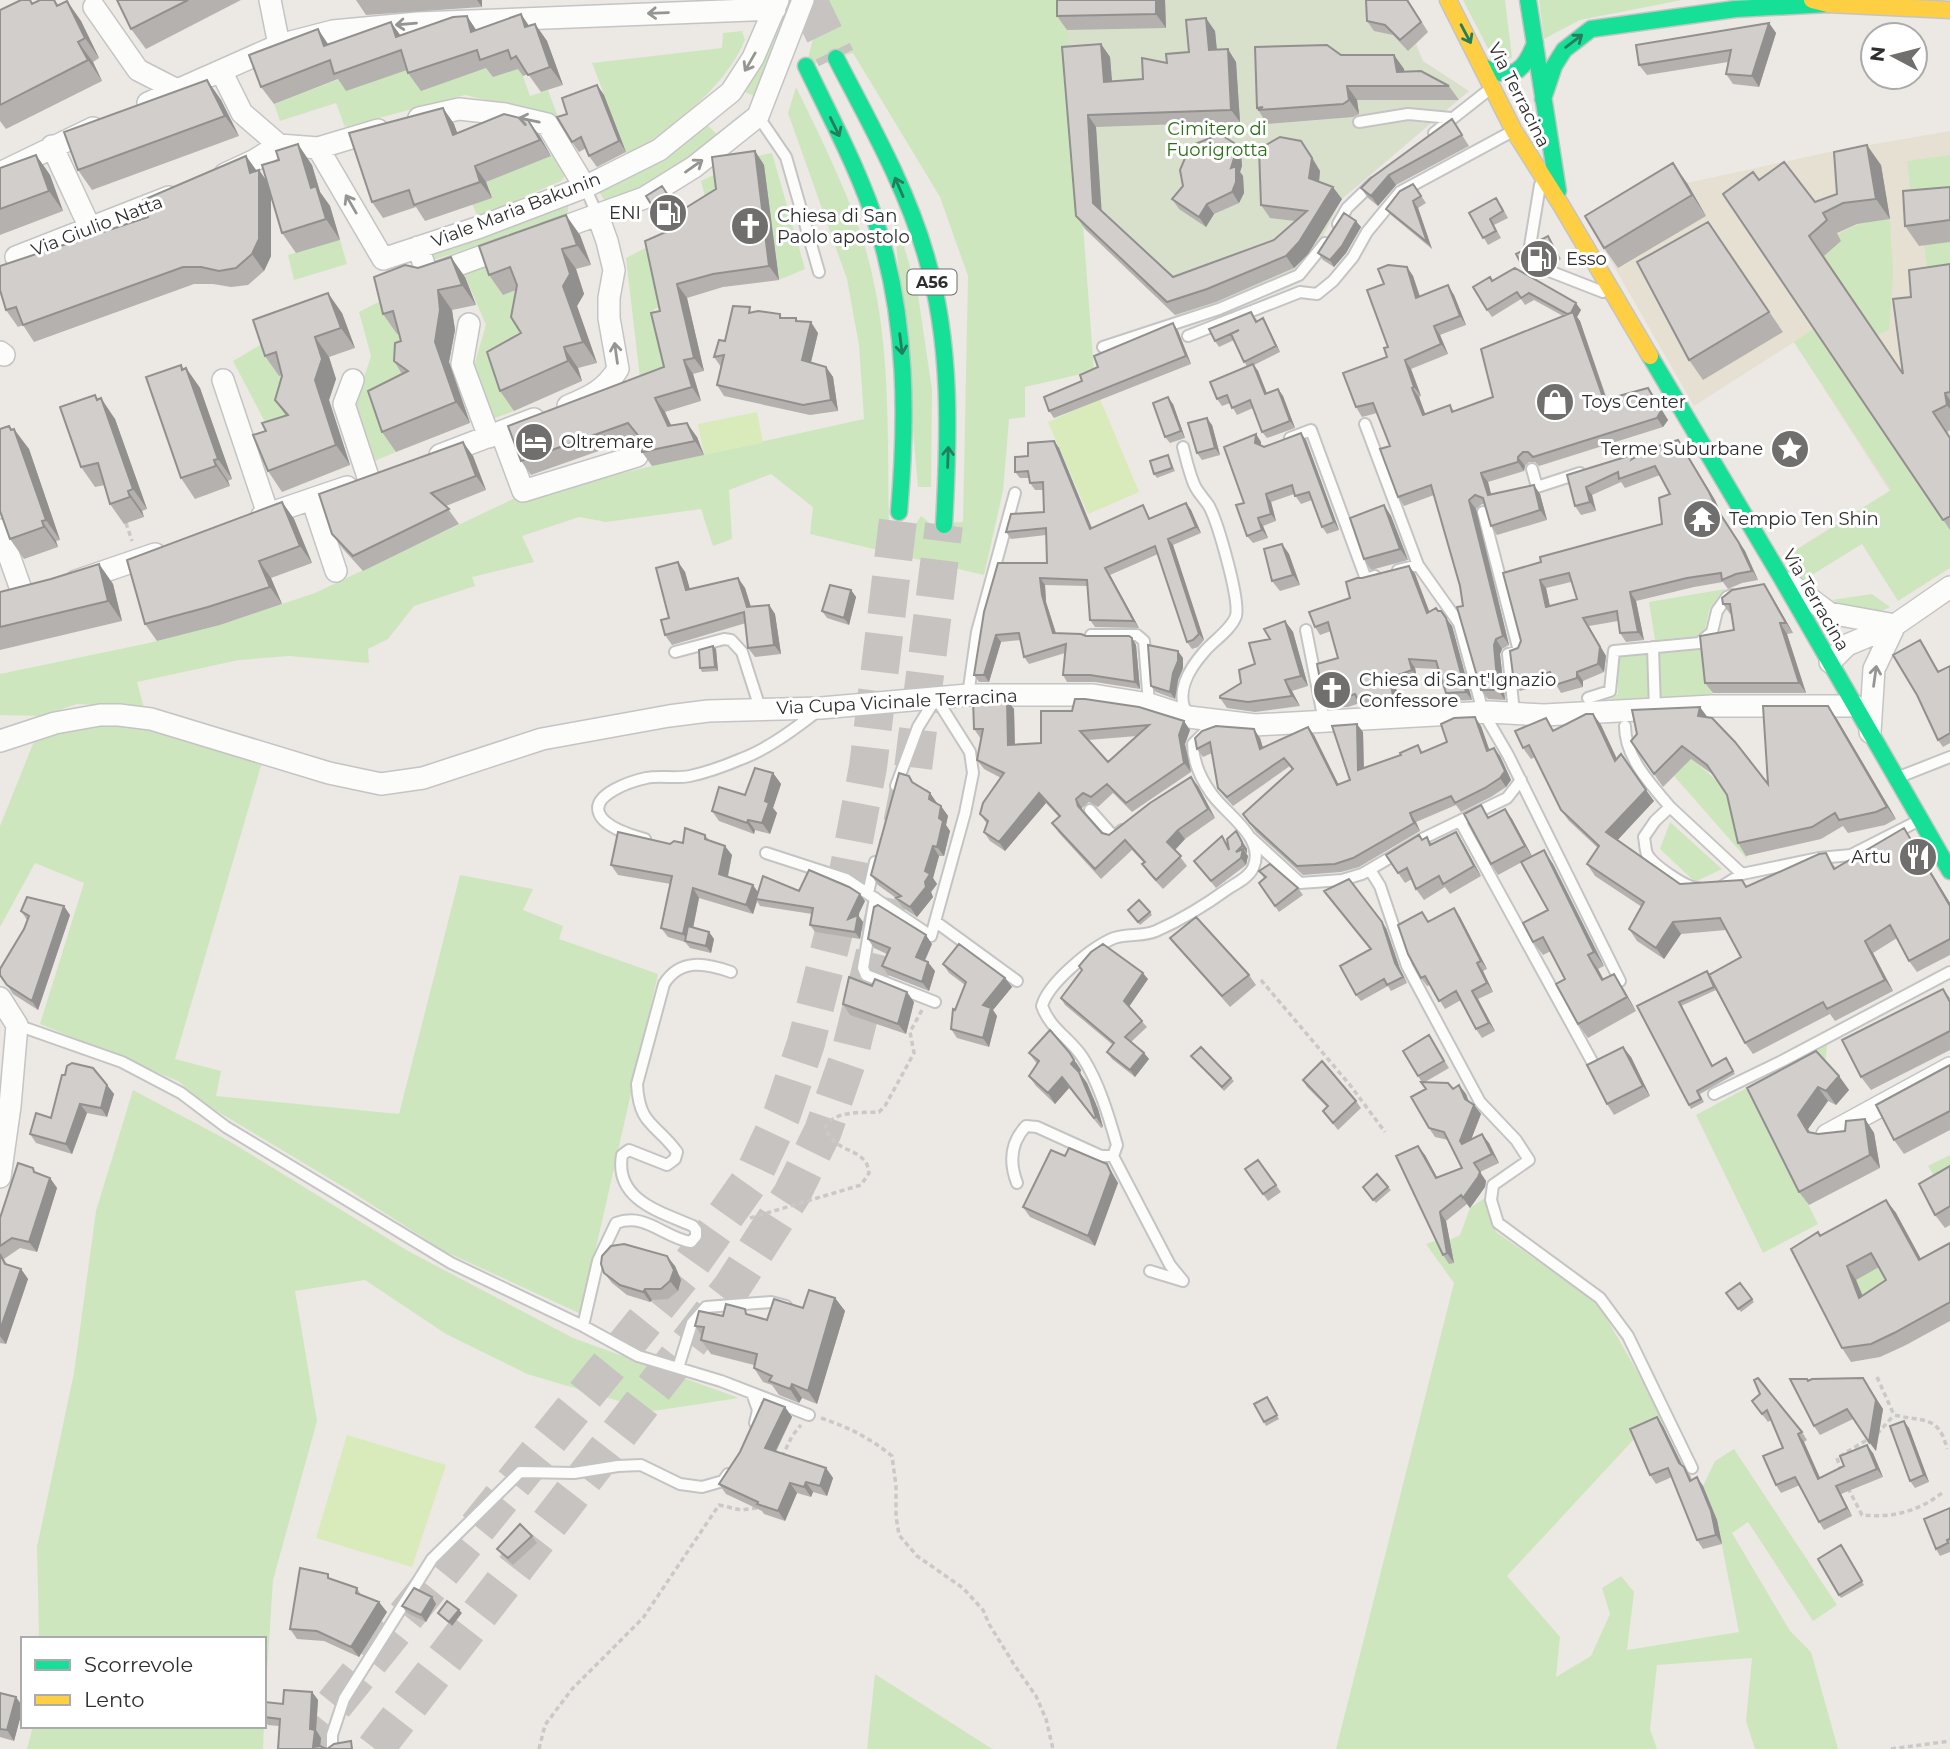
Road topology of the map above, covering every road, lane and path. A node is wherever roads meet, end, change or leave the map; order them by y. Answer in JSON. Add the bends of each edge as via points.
{"nodes":[{"id":1,"x":270,"y":0,"type":"edge"},
{"id":2,"x":1448,"y":0,"type":"edge"},
{"id":3,"x":1528,"y":0,"type":"edge"},
{"id":4,"x":1812,"y":0,"type":"edge"},
{"id":5,"x":790,"y":4,"type":"edge"},
{"id":6,"x":1828,"y":4,"type":"junction"},
{"id":7,"x":94,"y":7,"type":"dead end"},
{"id":8,"x":1950,"y":10,"type":"edge"},
{"id":9,"x":1535,"y":43,"type":"junction"},
{"id":10,"x":279,"y":45,"type":"junction"},
{"id":11,"x":836,"y":58,"type":"tunnel mouth"},
{"id":12,"x":806,"y":66,"type":"dead end"},
{"id":13,"x":1483,"y":67,"type":"junction"},
{"id":14,"x":222,"y":71,"type":"junction"},
{"id":15,"x":1492,"y":88,"type":"junction"},
{"id":16,"x":177,"y":90,"type":"junction"},
{"id":17,"x":731,"y":92,"type":"junction"},
{"id":18,"x":1543,"y":99,"type":"junction"},
{"id":19,"x":758,"y":116,"type":"junction"},
{"id":20,"x":1451,"y":118,"type":"junction"},
{"id":21,"x":1359,"y":122,"type":"dead end"},
{"id":22,"x":1514,"y":131,"type":"junction"},
{"id":23,"x":1420,"y":144,"type":"edge"},
{"id":24,"x":279,"y":145,"type":"junction"},
{"id":25,"x":52,"y":146,"type":"junction"},
{"id":26,"x":318,"y":148,"type":"junction"},
{"id":27,"x":0,"y":173,"type":"edge"},
{"id":28,"x":1542,"y":176,"type":"junction"},
{"id":29,"x":1379,"y":177,"type":"edge"},
{"id":30,"x":211,"y":180,"type":"edge"},
{"id":31,"x":585,"y":187,"type":"junction"},
{"id":32,"x":187,"y":190,"type":"edge"},
{"id":33,"x":546,"y":202,"type":"junction"},
{"id":34,"x":1561,"y":205,"type":"junction"},
{"id":35,"x":597,"y":216,"type":"junction"},
{"id":36,"x":90,"y":228,"type":"junction"},
{"id":37,"x":558,"y":229,"type":"junction"},
{"id":38,"x":418,"y":247,"type":"junction"},
{"id":39,"x":1529,"y":252,"type":"edge"},
{"id":40,"x":16,"y":257,"type":"dead end"},
{"id":41,"x":1544,"y":269,"type":"dead end"},
{"id":42,"x":819,"y":272,"type":"dead end"},
{"id":43,"x":1616,"y":297,"type":"junction"},
{"id":44,"x":468,"y":324,"type":"dead end"},
{"id":45,"x":1188,"y":336,"type":"dead end"},
{"id":46,"x":1103,"y":347,"type":"dead end"},
{"id":47,"x":223,"y":380,"type":"dead end"},
{"id":48,"x":353,"y":380,"type":"dead end"},
{"id":49,"x":1365,"y":424,"type":"dead end"},
{"id":50,"x":495,"y":435,"type":"junction"},
{"id":51,"x":1278,"y":443,"type":"edge"},
{"id":52,"x":1183,"y":447,"type":"dead end"},
{"id":53,"x":638,"y":456,"type":"edge"},
{"id":54,"x":417,"y":463,"type":"edge"},
{"id":55,"x":1532,"y":468,"type":"edge"},
{"id":56,"x":393,"y":471,"type":"edge"},
{"id":57,"x":1588,"y":471,"type":"edge"},
{"id":58,"x":369,"y":480,"type":"junction"},
{"id":59,"x":1015,"y":493,"type":"dead end"},
{"id":60,"x":312,"y":499,"type":"junction"},
{"id":61,"x":899,"y":512,"type":"tunnel mouth"},
{"id":62,"x":1483,"y":512,"type":"edge"},
{"id":63,"x":944,"y":525,"type":"tunnel mouth"},
{"id":64,"x":0,"y":530,"type":"edge"},
{"id":65,"x":180,"y":545,"type":"edge"},
{"id":66,"x":1418,"y":565,"type":"junction"},
{"id":67,"x":336,"y":571,"type":"dead end"},
{"id":68,"x":1781,"y":583,"type":"junction"},
{"id":69,"x":1950,"y":587,"type":"edge"},
{"id":70,"x":1742,"y":590,"type":"edge"},
{"id":71,"x":23,"y":595,"type":"junction"},
{"id":72,"x":0,"y":601,"type":"edge"},
{"id":73,"x":1895,"y":625,"type":"junction"},
{"id":74,"x":1306,"y":630,"type":"dead end"},
{"id":75,"x":1091,"y":635,"type":"edge"},
{"id":76,"x":1653,"y":647,"type":"junction"},
{"id":77,"x":675,"y":652,"type":"dead end"},
{"id":78,"x":1830,"y":662,"type":"junction"},
{"id":79,"x":968,"y":695,"type":"junction"},
{"id":80,"x":936,"y":698,"type":"junction"},
{"id":81,"x":1588,"y":698,"type":"dead end"},
{"id":82,"x":1149,"y":705,"type":"junction"},
{"id":83,"x":1855,"y":706,"type":"junction"},
{"id":84,"x":760,"y":708,"type":"junction"},
{"id":85,"x":821,"y":708,"type":"junction"},
{"id":86,"x":1655,"y":710,"type":"junction"},
{"id":87,"x":1483,"y":712,"type":"junction"},
{"id":88,"x":1514,"y":713,"type":"junction"},
{"id":89,"x":1189,"y":717,"type":"junction"},
{"id":90,"x":1222,"y":721,"type":"junction"},
{"id":91,"x":1324,"y":721,"type":"junction"},
{"id":92,"x":1625,"y":726,"type":"dead end"},
{"id":93,"x":1870,"y":732,"type":"junction"},
{"id":94,"x":0,"y":741,"type":"edge"},
{"id":95,"x":1950,"y":757,"type":"edge"},
{"id":96,"x":1896,"y":778,"type":"junction"},
{"id":97,"x":1521,"y":780,"type":"junction"},
{"id":98,"x":893,"y":798,"type":"edge"},
{"id":99,"x":1670,"y":807,"type":"junction"},
{"id":100,"x":1090,"y":810,"type":"edge"},
{"id":101,"x":1921,"y":820,"type":"junction"},
{"id":102,"x":1133,"y":821,"type":"edge"},
{"id":103,"x":1460,"y":821,"type":"junction"},
{"id":104,"x":1250,"y":837,"type":"junction"},
{"id":105,"x":652,"y":841,"type":"edge"},
{"id":106,"x":879,"y":849,"type":"edge"},
{"id":107,"x":766,"y":853,"type":"dead end"},
{"id":108,"x":1370,"y":870,"type":"junction"},
{"id":109,"x":1950,"y":871,"type":"edge"},
{"id":110,"x":1742,"y":874,"type":"junction"},
{"id":111,"x":871,"y":895,"type":"junction"},
{"id":112,"x":936,"y":922,"type":"junction"},
{"id":113,"x":731,"y":972,"type":"dead end"},
{"id":114,"x":1950,"y":972,"type":"edge"},
{"id":115,"x":1261,"y":980,"type":"dead end"},
{"id":116,"x":1017,"y":981,"type":"dead end"},
{"id":117,"x":1620,"y":981,"type":"edge"},
{"id":118,"x":0,"y":998,"type":"edge"},
{"id":119,"x":935,"y":1002,"type":"joint"},
{"id":120,"x":17,"y":1026,"type":"junction"},
{"id":121,"x":1595,"y":1067,"type":"edge"},
{"id":122,"x":1950,"y":1068,"type":"edge"},
{"id":123,"x":1714,"y":1094,"type":"dead end"},
{"id":124,"x":1385,"y":1132,"type":"dead end"},
{"id":125,"x":1827,"y":1135,"type":"edge"},
{"id":126,"x":1112,"y":1156,"type":"junction"},
{"id":127,"x":0,"y":1177,"type":"edge"},
{"id":128,"x":1017,"y":1183,"type":"dead end"},
{"id":129,"x":750,"y":1218,"type":"dead end"},
{"id":130,"x":1150,"y":1271,"type":"dead end"},
{"id":131,"x":796,"y":1308,"type":"edge"},
{"id":132,"x":583,"y":1326,"type":"junction"},
{"id":133,"x":678,"y":1368,"type":"junction"},
{"id":134,"x":1877,"y":1377,"type":"dead end"},
{"id":135,"x":752,"y":1393,"type":"junction"},
{"id":136,"x":809,"y":1415,"type":"junction"},
{"id":137,"x":1894,"y":1415,"type":"junction"},
{"id":138,"x":753,"y":1431,"type":"edge"},
{"id":139,"x":1947,"y":1449,"type":"dead end"},
{"id":140,"x":780,"y":1461,"type":"edge"},
{"id":141,"x":734,"y":1466,"type":"edge"},
{"id":142,"x":1692,"y":1468,"type":"dead end"},
{"id":143,"x":1843,"y":1477,"type":"edge"},
{"id":144,"x":1847,"y":1486,"type":"edge"},
{"id":145,"x":1942,"y":1493,"type":"dead end"},
{"id":146,"x":763,"y":1496,"type":"edge"},
{"id":147,"x":1950,"y":1741,"type":"edge"},
{"id":148,"x":1912,"y":1748,"type":"edge"},
{"id":149,"x":332,"y":1749,"type":"edge"},
{"id":150,"x":539,"y":1749,"type":"edge"},
{"id":151,"x":1053,"y":1749,"type":"edge"},
{"id":152,"x":1891,"y":1749,"type":"edge"}],
"edges":[{"from":1,"to":10,"type":"street"},
{"from":2,"to":13,"type":"main road","name":"Via Terracina","one_way":true},
{"from":3,"to":9,"type":"main road","name":"Via Terracina"},
{"from":4,"to":6,"type":"main road"},
{"from":5,"to":10,"type":"street","one_way":true,"via":[[418,23],[333,30]]},
{"from":5,"to":17,"type":"street","name":"Viale Maria Bakunin","one_way":true},
{"from":5,"to":19,"type":"street"},
{"from":6,"to":8,"type":"main road"},
{"from":18,"to":6,"type":"main road","one_way":true,"via":[[1565,46],[1591,30],[1735,9]]},
{"from":7,"to":16,"type":"street","via":[[138,71]]},
{"from":9,"to":13,"type":"main road","via":[[1518,72],[1494,73]]},
{"from":9,"to":18,"type":"main road","name":"Via Terracina"},
{"from":10,"to":14,"type":"street"},
{"from":63,"to":11,"type":"main road","number":"A56","one_way":true,"via":[[948,384],[941,321],[926,255],[884,151]]},
{"from":12,"to":61,"type":"main road","number":"A56","one_way":true,"via":[[855,167],[895,293],[905,443]]},
{"from":13,"to":15,"type":"main road","name":"Via Terracina"},
{"from":14,"to":16,"type":"street"},
{"from":14,"to":24,"type":"street","via":[[242,113]]},
{"from":15,"to":20,"type":"lane"},
{"from":15,"to":22,"type":"main road","name":"Via Terracina"},
{"from":16,"to":25,"type":"street"},
{"from":17,"to":19,"type":"street"},
{"from":17,"to":31,"type":"street","name":"Viale Maria Bakunin","via":[[659,150]]},
{"from":18,"to":34,"type":"main road","name":"Via Terracina"},
{"from":35,"to":19,"type":"street","name":"Viale Maria Bakunin","one_way":true,"via":[[644,198],[694,167]]},
{"from":19,"to":42,"type":"lane","via":[[786,157]]},
{"from":20,"to":21,"type":"lane","via":[[1408,114]]},
{"from":20,"to":23,"type":"lane"},
{"from":22,"to":28,"type":"main road","name":"Via Terracina"},
{"from":22,"to":45,"type":"lane","via":[[1401,192],[1367,232],[1353,257],[1317,294],[1300,292]]},
{"from":24,"to":26,"type":"street"},
{"from":24,"to":30,"type":"street"},
{"from":25,"to":27,"type":"street"},
{"from":25,"to":36,"type":"street"},
{"from":31,"to":26,"type":"street","one_way":true,"via":[[547,124],[505,114],[459,109]]},
{"from":38,"to":26,"type":"street","name":"Viale Maria Bakunin","one_way":true,"via":[[383,259]]},
{"from":28,"to":34,"type":"main road","name":"Via Terracina"},
{"from":28,"to":39,"type":"lane"},
{"from":29,"to":46,"type":"lane","via":[[1347,208],[1299,275],[1219,309]]},
{"from":31,"to":33,"type":"street","name":"Viale Maria Bakunin"},
{"from":31,"to":35,"type":"lane"},
{"from":32,"to":36,"type":"street","name":"Via Giulio Natta"},
{"from":33,"to":37,"type":"street"},
{"from":33,"to":38,"type":"street","name":"Viale Maria Bakunin"},
{"from":34,"to":43,"type":"main road","name":"Via Terracina"},
{"from":35,"to":37,"type":"street","name":"Viale Maria Bakunin"},
{"from":50,"to":35,"type":"street","one_way":true,"via":[[586,399],[608,384],[618,369],[609,318],[614,271]]},
{"from":36,"to":40,"type":"street","name":"Via Giulio Natta"},
{"from":37,"to":38,"type":"street","name":"Viale Maria Bakunin","via":[[428,276]]},
{"from":41,"to":43,"type":"lane"},
{"from":43,"to":68,"type":"main road","name":"Via Terracina"},
{"from":44,"to":50,"type":"street","via":[[462,364]]},
{"from":47,"to":60,"type":"street","via":[[258,518]]},
{"from":48,"to":58,"type":"street","via":[[344,404]]},
{"from":49,"to":66,"type":"lane"},
{"from":50,"to":53,"type":"street","via":[[523,491]]},
{"from":50,"to":54,"type":"street"},
{"from":51,"to":66,"type":"lane","via":[[1311,430],[1366,579]]},
{"from":52,"to":89,"type":"lane","via":[[1195,485],[1210,507],[1237,599],[1236,617],[1188,675],[1181,694]]},
{"from":55,"to":57,"type":"lane","via":[[1537,487]]},
{"from":56,"to":58,"type":"street"},
{"from":58,"to":60,"type":"street"},
{"from":59,"to":79,"type":"lane","via":[[977,632]]},
{"from":60,"to":67,"type":"street"},
{"from":62,"to":88,"type":"lane","via":[[1519,651],[1508,654]]},
{"from":64,"to":71,"type":"street"},
{"from":65,"to":71,"type":"street"},
{"from":66,"to":87,"type":"lane","via":[[1459,623]]},
{"from":68,"to":73,"type":"street","via":[[1829,613]]},
{"from":68,"to":78,"type":"main road","name":"Via Terracina"},
{"from":69,"to":73,"type":"street"},
{"from":70,"to":76,"type":"lane","via":[[1727,597],[1717,611],[1712,632],[1699,643]]},
{"from":71,"to":72,"type":"street"},
{"from":73,"to":78,"type":"street","via":[[1847,645]]},
{"from":93,"to":73,"type":"street","one_way":true,"via":[[1874,669]]},
{"from":74,"to":91,"type":"lane"},
{"from":75,"to":82,"type":"lane","via":[[1137,635],[1144,641]]},
{"from":76,"to":81,"type":"lane","via":[[1614,651],[1611,691]]},
{"from":76,"to":86,"type":"lane"},
{"from":77,"to":84,"type":"lane","via":[[731,640],[742,652]]},
{"from":78,"to":83,"type":"main road","name":"Via Terracina"},
{"from":79,"to":80,"type":"street","name":"Via Cupa Vicinale Terracina"},
{"from":79,"to":82,"type":"street","name":"Via Cupa Vicinale Terracina","via":[[1093,695]]},
{"from":80,"to":85,"type":"street","name":"Via Cupa Vicinale Terracina"},
{"from":80,"to":98,"type":"lane","via":[[918,727]]},
{"from":80,"to":112,"type":"lane","via":[[970,752],[973,773]]},
{"from":82,"to":89,"type":"street","name":"Via Cupa Vicinale Terracina"},
{"from":83,"to":86,"type":"street","name":"Via Cupa Vicinale Terracina"},
{"from":83,"to":93,"type":"main road","name":"Via Terracina"},
{"from":84,"to":85,"type":"street","name":"Via Cupa Vicinale Terracina"},
{"from":84,"to":94,"type":"street","name":"Via Cupa Vicinale Terracina","via":[[669,716],[542,739],[423,778],[381,784],[329,773],[151,719],[119,715],[55,723]]},
{"from":85,"to":105,"type":"lane","via":[[794,730],[743,759],[691,776],[647,778],[603,797],[598,806],[605,821]]},
{"from":86,"to":88,"type":"street","name":"Via Cupa Vicinale Terracina"},
{"from":87,"to":88,"type":"street","name":"Via Cupa Vicinale Terracina"},
{"from":87,"to":91,"type":"street","name":"Via Cupa Vicinale Terracina"},
{"from":87,"to":97,"type":"lane"},
{"from":89,"to":90,"type":"street","name":"Via Cupa Vicinale Terracina"},
{"from":90,"to":91,"type":"street","name":"Via Cupa Vicinale Terracina","via":[[1255,725]]},
{"from":90,"to":104,"type":"lane","via":[[1193,744],[1197,778]]},
{"from":92,"to":99,"type":"lane","via":[[1641,772]]},
{"from":93,"to":96,"type":"main road","name":"Via Terracina"},
{"from":95,"to":96,"type":"lane"},
{"from":96,"to":101,"type":"main road","name":"Via Terracina"},
{"from":97,"to":103,"type":"lane","via":[[1507,798]]},
{"from":97,"to":117,"type":"lane"},
{"from":99,"to":110,"type":"lane"},
{"from":99,"to":110,"type":"lane","via":[[1644,837],[1647,854],[1692,888],[1722,887]]},
{"from":100,"to":102,"type":"lane","via":[[1114,837]]},
{"from":101,"to":109,"type":"main road","name":"Via Terracina"},
{"from":101,"to":110,"type":"lane","via":[[1851,855]]},
{"from":103,"to":108,"type":"lane"},
{"from":103,"to":121,"type":"lane"},
{"from":104,"to":108,"type":"lane","via":[[1300,883],[1342,880]]},
{"from":104,"to":126,"type":"lane","via":[[1255,849],[1252,872],[1155,932],[1116,937],[1098,946],[1044,998],[1042,1006],[1049,1020],[1082,1055],[1091,1072],[1117,1145]]},
{"from":106,"to":111,"type":"lane"},
{"from":107,"to":111,"type":"lane","via":[[846,880]]},
{"from":108,"to":142,"type":"lane","via":[[1380,886],[1407,966],[1480,1102],[1529,1160],[1493,1185],[1491,1200],[1498,1223],[1601,1298],[1628,1336]]},
{"from":111,"to":112,"type":"lane","via":[[930,936]]},
{"from":111,"to":119,"type":"lane","via":[[866,975]]},
{"from":112,"to":116,"type":"lane"},
{"from":113,"to":132,"type":"lane","via":[[700,964],[683,967],[671,972],[664,984],[638,1096],[646,1122],[677,1152],[667,1165],[629,1150],[622,1155],[620,1166],[634,1195],[693,1226],[696,1236],[691,1242],[682,1241],[644,1221],[617,1223],[593,1276]]},
{"from":114,"to":123,"type":"lane"},
{"from":115,"to":124,"type":"path"},
{"from":118,"to":120,"type":"street"},
{"from":119,"to":129,"type":"path","via":[[921,1010],[910,1032],[914,1053],[885,1106],[879,1112],[831,1118],[825,1127],[838,1145],[865,1161],[869,1173],[861,1185]]},
{"from":120,"to":127,"type":"street"},
{"from":120,"to":132,"type":"lane","via":[[122,1062],[181,1093],[226,1127],[451,1264]]},
{"from":122,"to":125,"type":"street"},
{"from":126,"to":128,"type":"lane","via":[[1101,1156],[1026,1126],[1013,1144]]},
{"from":126,"to":130,"type":"lane","via":[[1183,1281]]},
{"from":131,"to":133,"type":"lane","via":[[771,1302],[706,1307],[692,1323]]},
{"from":132,"to":133,"type":"lane","via":[[638,1356]]},
{"from":133,"to":135,"type":"lane"},
{"from":134,"to":137,"type":"path"},
{"from":135,"to":136,"type":"lane"},
{"from":135,"to":138,"type":"lane","via":[[758,1410]]},
{"from":136,"to":140,"type":"path"},
{"from":136,"to":151,"type":"path","via":[[872,1439],[892,1456],[900,1535],[917,1556],[963,1588],[983,1610],[1036,1696]]},
{"from":137,"to":139,"type":"path","via":[[1936,1424]]},
{"from":137,"to":143,"type":"path","via":[[1875,1436],[1838,1458]]},
{"from":141,"to":149,"type":"lane","via":[[723,1482],[702,1487],[680,1484],[641,1465],[574,1473],[520,1472],[432,1559],[344,1699]]},
{"from":144,"to":145,"type":"path","via":[[1862,1515],[1878,1517],[1900,1515]]},
{"from":146,"to":150,"type":"path","via":[[757,1508],[719,1505],[643,1619],[572,1689],[545,1725]]},
{"from":147,"to":148,"type":"path"},
{"from":148,"to":152,"type":"path"}]}
